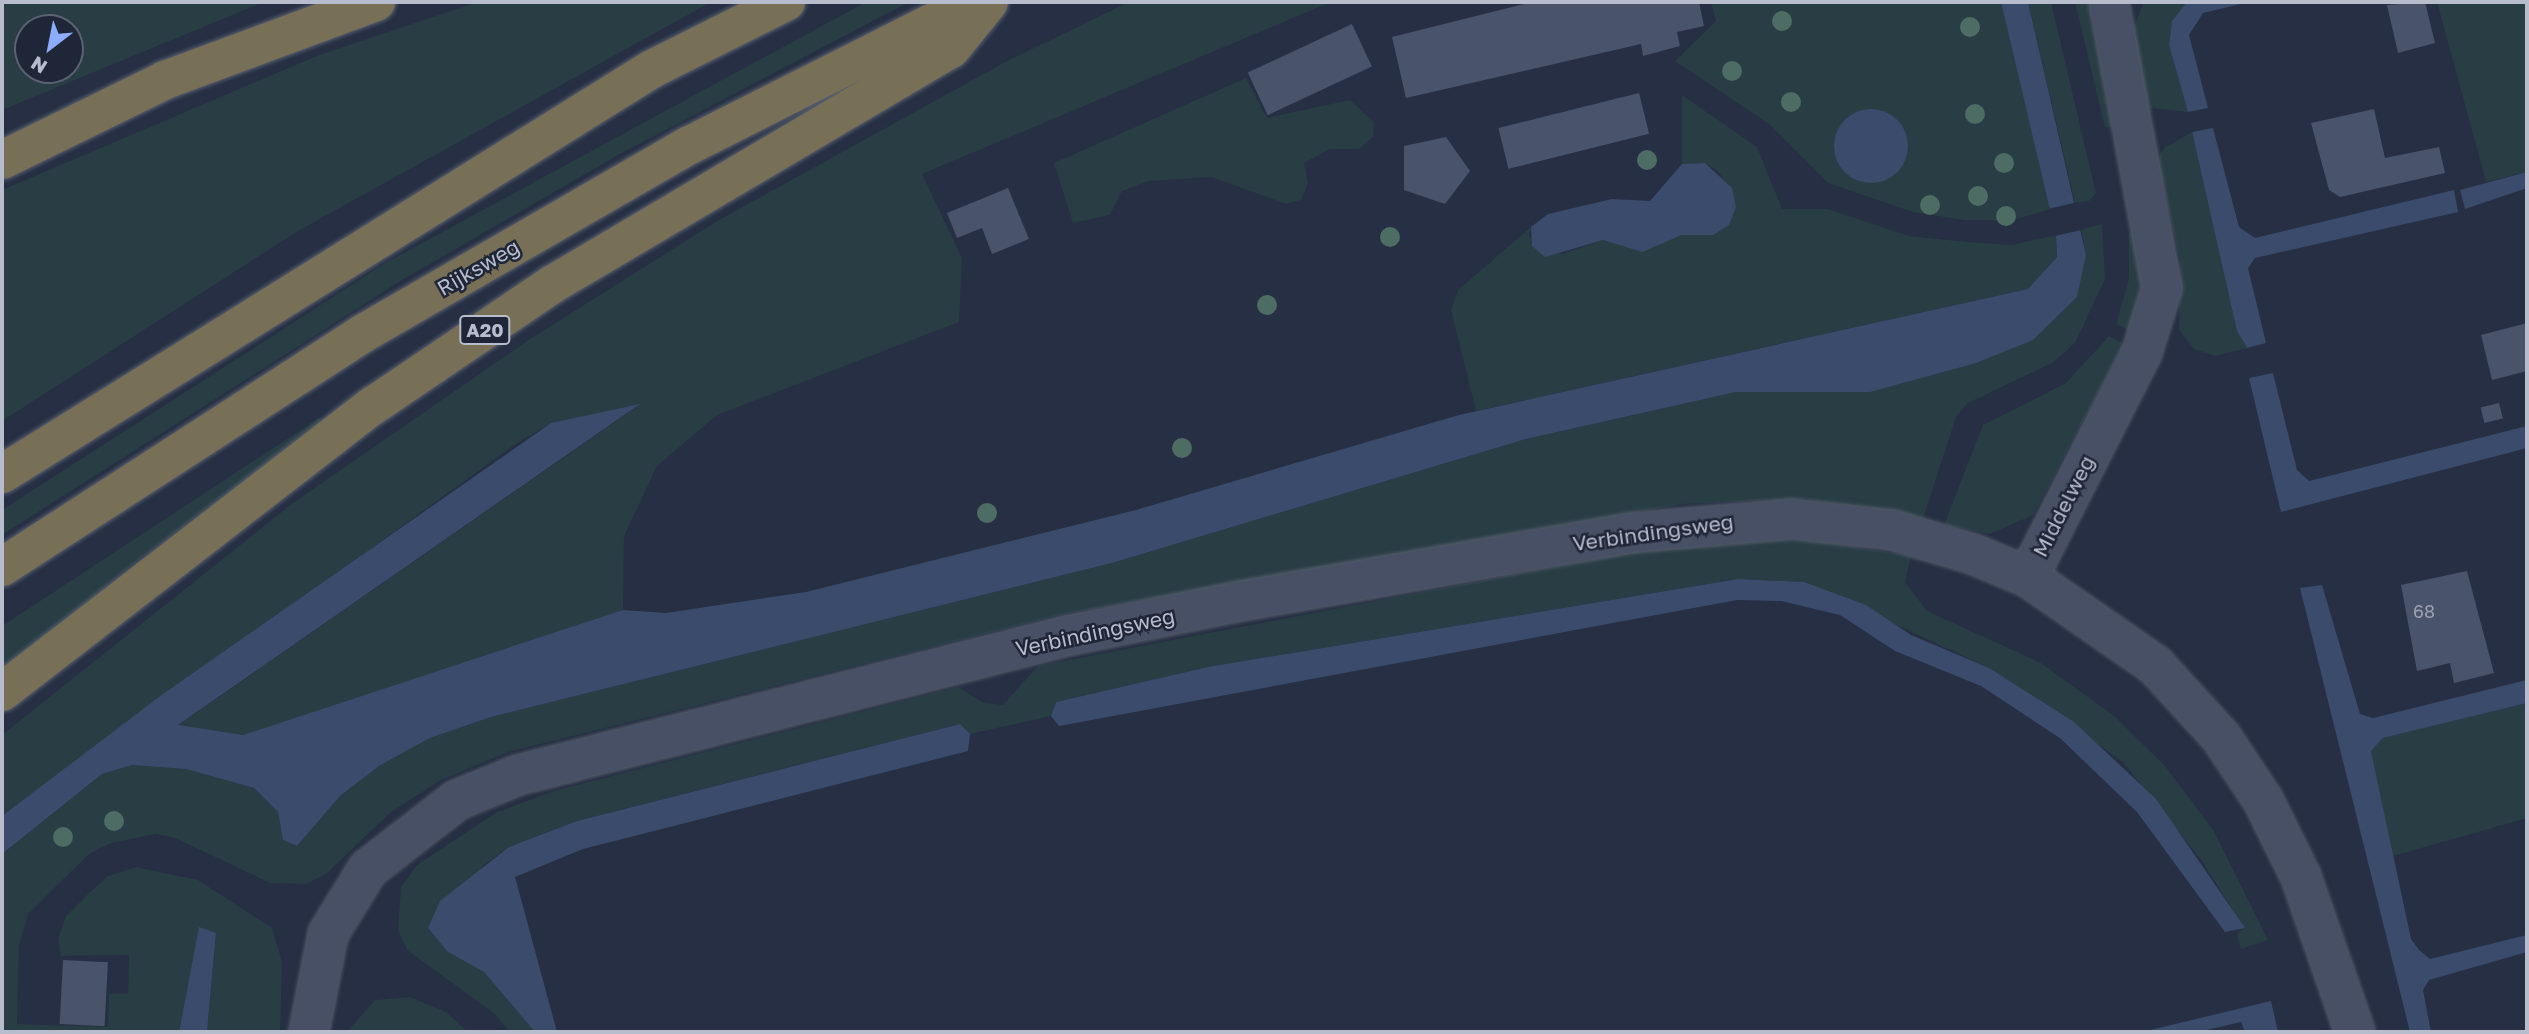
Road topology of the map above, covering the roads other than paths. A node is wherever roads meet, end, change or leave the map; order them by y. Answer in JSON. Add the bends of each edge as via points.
{"nodes":[{"id":1,"x":376,"y":2,"type":"edge"},
{"id":2,"x":786,"y":2,"type":"edge"},
{"id":3,"x":974,"y":2,"type":"edge"},
{"id":4,"x":989,"y":2,"type":"edge"},
{"id":5,"x":2109,"y":2,"type":"edge"},
{"id":6,"x":2,"y":160,"type":"edge"},
{"id":7,"x":2,"y":474,"type":"edge"},
{"id":8,"x":2,"y":567,"type":"edge"},
{"id":9,"x":2028,"y":577,"type":"junction"},
{"id":10,"x":2,"y":692,"type":"edge"},
{"id":11,"x":309,"y":1032,"type":"edge"},
{"id":12,"x":2355,"y":1032,"type":"edge"}],
"edges":[{"from":1,"to":6,"type":"highway","via":[[165,80]]},
{"from":2,"to":7,"type":"highway","via":[[652,69]]},
{"from":3,"to":8,"type":"highway","name":"Rijksweg","via":[[690,145],[373,327]]},
{"from":4,"to":10,"type":"highway","number":"A20","via":[[951,49],[553,284],[374,405]]},
{"from":5,"to":9,"type":"street","name":"Middelweg","via":[[2162,288],[2142,352]]},
{"from":9,"to":11,"type":"street","name":"Verbindingsweg","via":[[1950,547],[1856,524],[1703,523],[1066,636],[584,754],[457,800],[369,869],[328,934]]},
{"from":9,"to":12,"type":"street","name":"Middelweg","via":[[2155,665],[2221,737],[2263,800],[2301,877]]}]}
